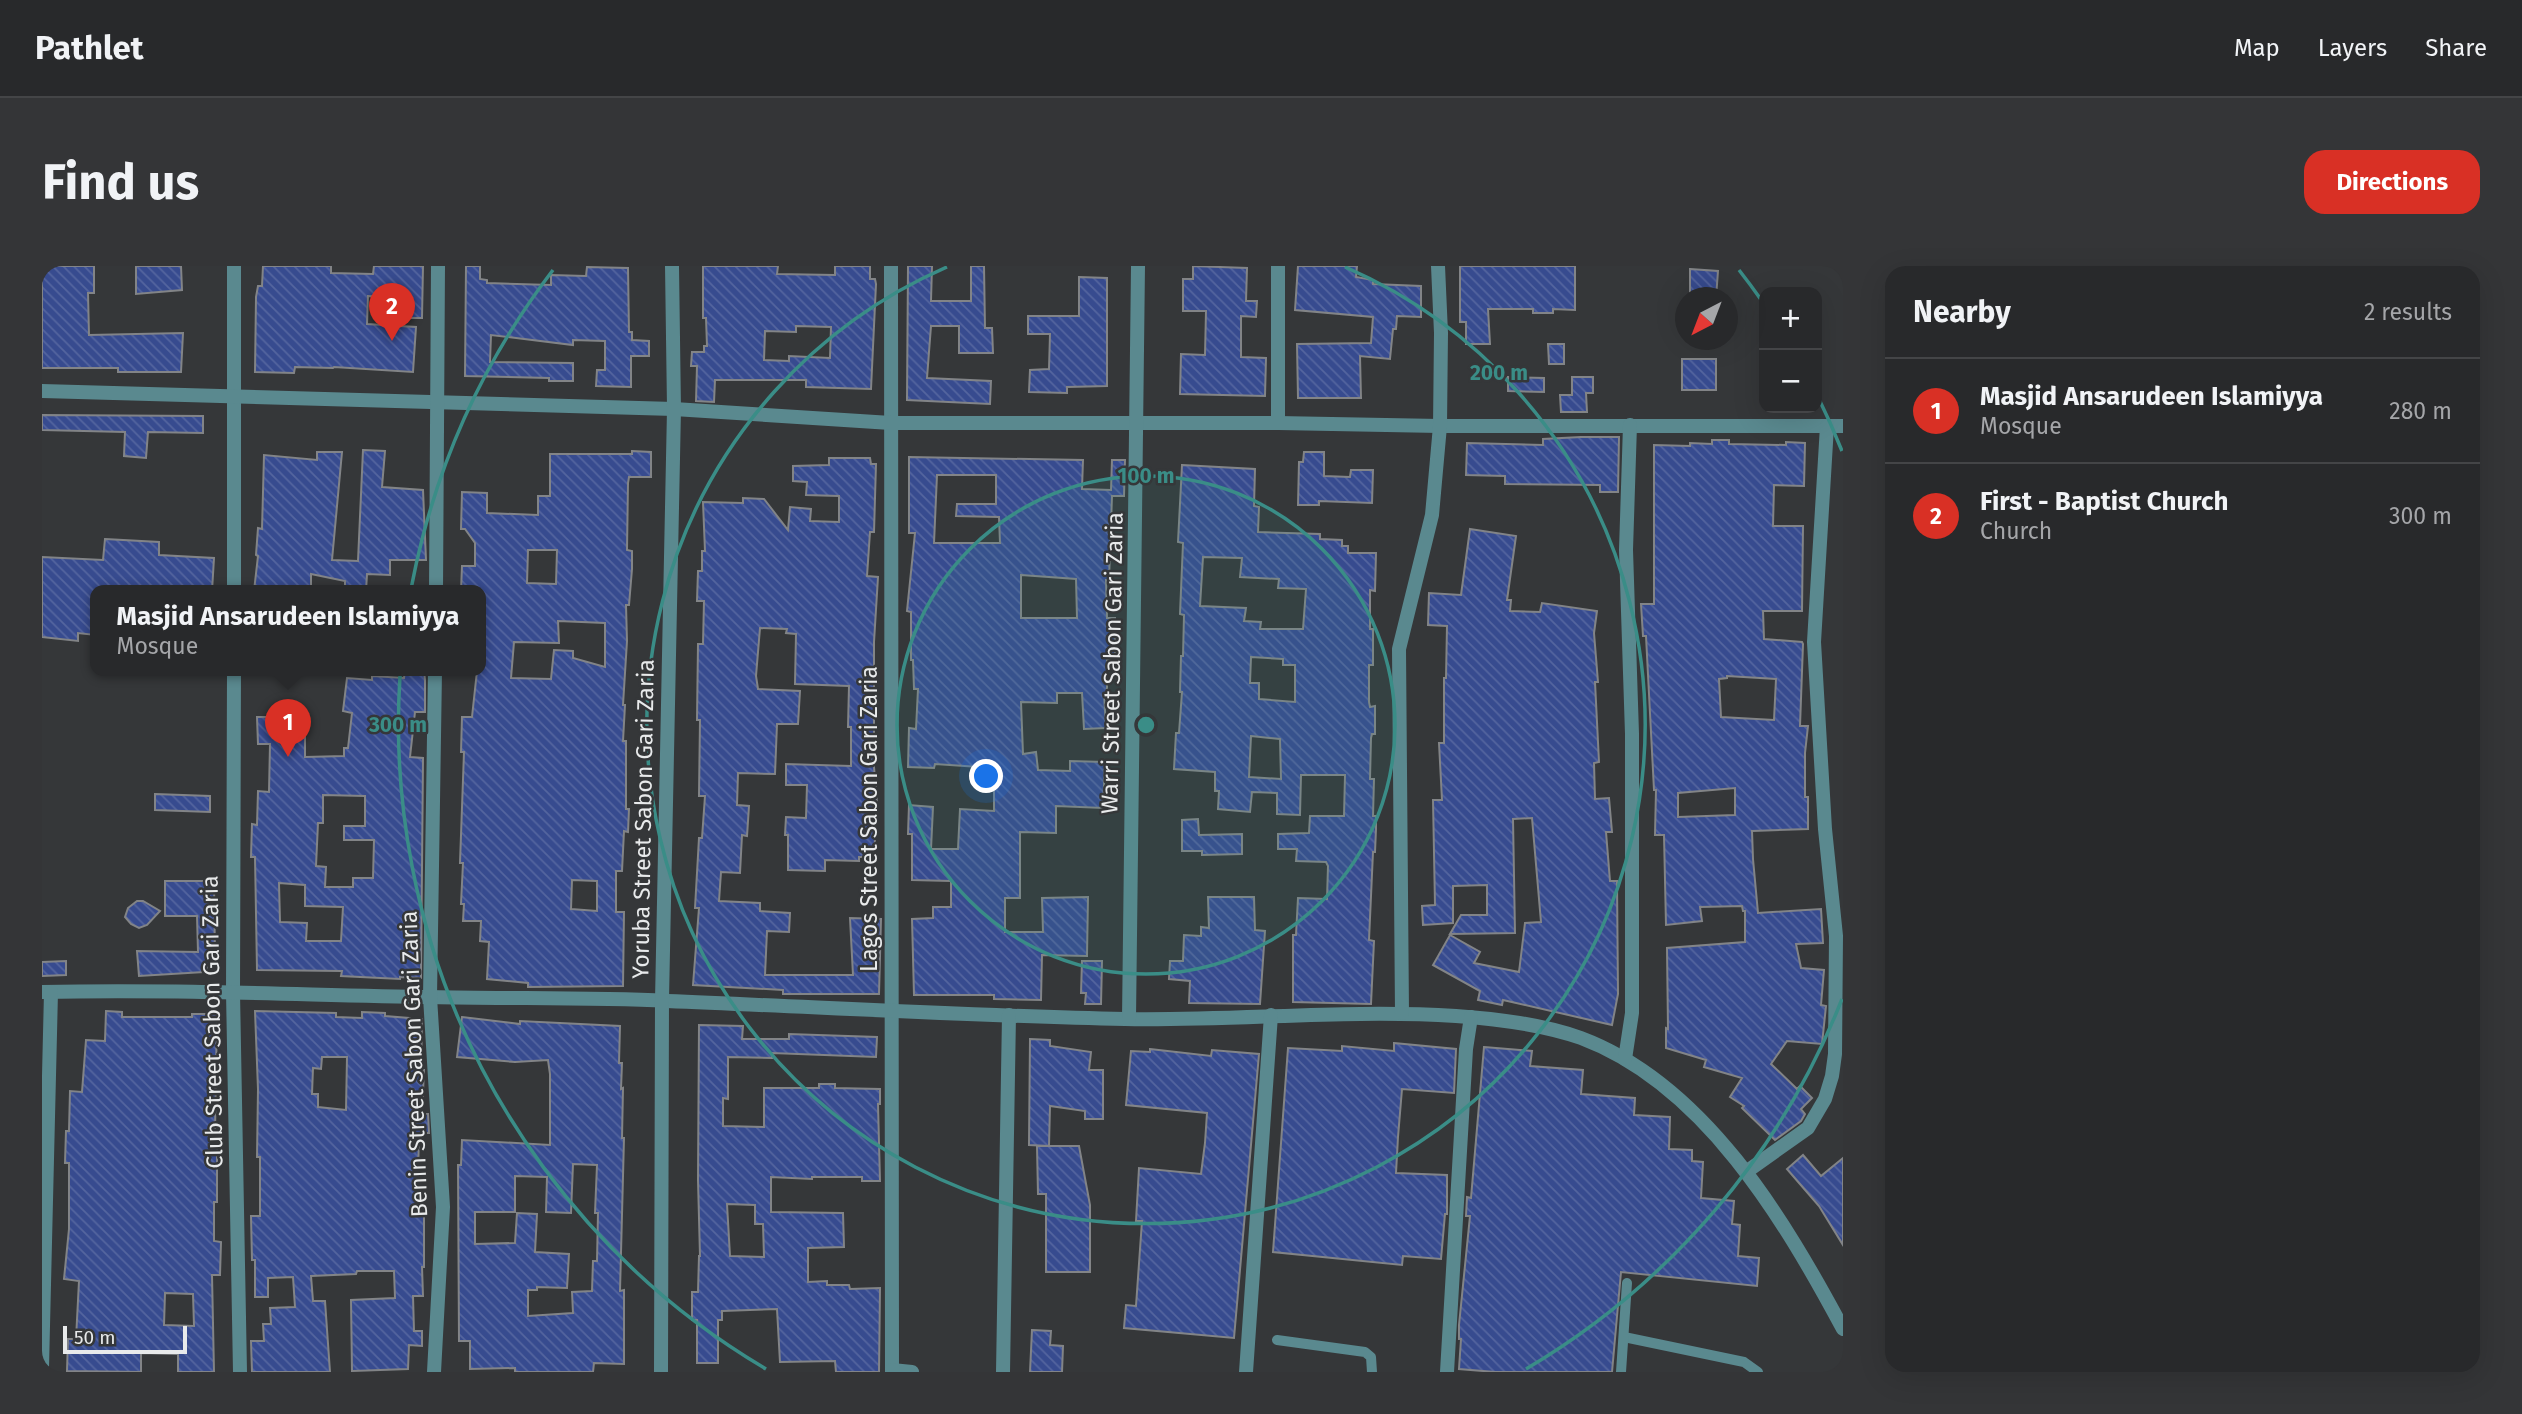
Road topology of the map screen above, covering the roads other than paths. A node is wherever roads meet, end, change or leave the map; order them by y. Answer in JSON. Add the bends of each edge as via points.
{"nodes":[{"id":1,"x":234,"y":266,"type":"edge"},
{"id":2,"x":438,"y":266,"type":"edge"},
{"id":3,"x":672,"y":266,"type":"edge"},
{"id":4,"x":891,"y":266,"type":"edge"},
{"id":5,"x":1138,"y":266,"type":"edge"},
{"id":6,"x":1278,"y":266,"type":"edge"},
{"id":7,"x":1438,"y":266,"type":"edge"},
{"id":8,"x":42,"y":391,"type":"edge"},
{"id":9,"x":234,"y":397,"type":"junction"},
{"id":10,"x":438,"y":402,"type":"junction"},
{"id":11,"x":674,"y":409,"type":"junction"},
{"id":12,"x":891,"y":423,"type":"junction"},
{"id":13,"x":1138,"y":423,"type":"junction"},
{"id":14,"x":1278,"y":423,"type":"junction"},
{"id":15,"x":1630,"y":425,"type":"junction"},
{"id":16,"x":1440,"y":426,"type":"junction"},
{"id":17,"x":1827,"y":426,"type":"junction"},
{"id":18,"x":1843,"y":426,"type":"edge"},
{"id":19,"x":234,"y":585,"type":"edge"},
{"id":20,"x":436,"y":585,"type":"edge"},
{"id":21,"x":234,"y":676,"type":"edge"},
{"id":22,"x":435,"y":676,"type":"edge"},
{"id":23,"x":46,"y":992,"type":"edge"},
{"id":24,"x":233,"y":992,"type":"junction"},
{"id":25,"x":430,"y":997,"type":"junction"},
{"id":26,"x":662,"y":1000,"type":"junction"},
{"id":27,"x":892,"y":1012,"type":"junction"},
{"id":28,"x":1402,"y":1013,"type":"junction"},
{"id":29,"x":1009,"y":1015,"type":"junction"},
{"id":30,"x":1271,"y":1015,"type":"junction"},
{"id":31,"x":1471,"y":1017,"type":"junction"},
{"id":32,"x":1129,"y":1019,"type":"junction"},
{"id":33,"x":1625,"y":1059,"type":"junction"},
{"id":34,"x":1746,"y":1172,"type":"junction"},
{"id":35,"x":1627,"y":1283,"type":"dead end"},
{"id":36,"x":1843,"y":1329,"type":"edge"},
{"id":37,"x":1624,"y":1337,"type":"junction"},
{"id":38,"x":1277,"y":1340,"type":"dead end"},
{"id":39,"x":42,"y":1368,"type":"edge"},
{"id":40,"x":892,"y":1371,"type":"edge"},
{"id":41,"x":240,"y":1372,"type":"edge"},
{"id":42,"x":434,"y":1372,"type":"edge"},
{"id":43,"x":661,"y":1372,"type":"edge"},
{"id":44,"x":912,"y":1372,"type":"edge"},
{"id":45,"x":1003,"y":1372,"type":"edge"},
{"id":46,"x":1246,"y":1372,"type":"edge"},
{"id":47,"x":1372,"y":1372,"type":"edge"},
{"id":48,"x":1447,"y":1372,"type":"edge"},
{"id":49,"x":1622,"y":1372,"type":"edge"},
{"id":50,"x":1758,"y":1372,"type":"edge"}],
"edges":[{"from":1,"to":9,"type":"street"},
{"from":2,"to":10,"type":"street"},
{"from":3,"to":11,"type":"street","name":"Yoruba Street Sabon Gari Zaria"},
{"from":4,"to":12,"type":"street","name":"Lagos Street Sabon Gari Zaria"},
{"from":5,"to":13,"type":"street","name":"Warri Street Sabon Gari Zaria"},
{"from":6,"to":14,"type":"street"},
{"from":7,"to":16,"type":"street"},
{"from":8,"to":9,"type":"street"},
{"from":9,"to":10,"type":"street"},
{"from":9,"to":19,"type":"street"},
{"from":10,"to":11,"type":"street"},
{"from":10,"to":20,"type":"street"},
{"from":11,"to":12,"type":"street"},
{"from":11,"to":26,"type":"street","name":"Yoruba Street Sabon Gari Zaria"},
{"from":12,"to":13,"type":"street"},
{"from":12,"to":27,"type":"street","name":"Lagos Street Sabon Gari Zaria"},
{"from":13,"to":14,"type":"street"},
{"from":13,"to":32,"type":"street","name":"Warri Street Sabon Gari Zaria"},
{"from":14,"to":16,"type":"street"},
{"from":15,"to":16,"type":"street"},
{"from":15,"to":17,"type":"street"},
{"from":15,"to":33,"type":"street","via":[[1626,550],[1632,734],[1632,1013]]},
{"from":16,"to":28,"type":"street","via":[[1432,515],[1399,649]]},
{"from":17,"to":18,"type":"street"},
{"from":17,"to":34,"type":"street","via":[[1814,642],[1836,936],[1835,1054],[1825,1099],[1808,1128]]},
{"from":21,"to":24,"type":"street","name":"Club Street Sabon Gari Zaria"},
{"from":22,"to":25,"type":"street","name":"Benin Street Sabon Gari Zaria"},
{"from":23,"to":24,"type":"street"},
{"from":23,"to":39,"type":"street"},
{"from":24,"to":25,"type":"street"},
{"from":24,"to":41,"type":"street","name":"Club Street Sabon Gari Zaria"},
{"from":25,"to":26,"type":"street"},
{"from":25,"to":42,"type":"street","name":"Benin Street Sabon Gari Zaria","via":[[443,1207]]},
{"from":26,"to":27,"type":"street"},
{"from":26,"to":43,"type":"street","name":"Yoruba Street Sabon Gari Zaria"},
{"from":27,"to":29,"type":"street"},
{"from":27,"to":40,"type":"street","name":"Lagos Street Sabon Gari Zaria"},
{"from":28,"to":30,"type":"street"},
{"from":28,"to":31,"type":"street"},
{"from":29,"to":32,"type":"street"},
{"from":29,"to":45,"type":"street"},
{"from":30,"to":32,"type":"street"},
{"from":30,"to":46,"type":"street"},
{"from":31,"to":33,"type":"street","via":[[1506,1020],[1580,1038]]},
{"from":31,"to":48,"type":"street"},
{"from":33,"to":34,"type":"street","via":[[1677,1097]]},
{"from":34,"to":36,"type":"street","via":[[1807,1261]]},
{"from":35,"to":37,"type":"lane"},
{"from":37,"to":49,"type":"lane"},
{"from":37,"to":50,"type":"lane","via":[[1744,1362]]},
{"from":38,"to":47,"type":"lane","via":[[1365,1352],[1371,1357]]},
{"from":40,"to":44,"type":"street"}]}
